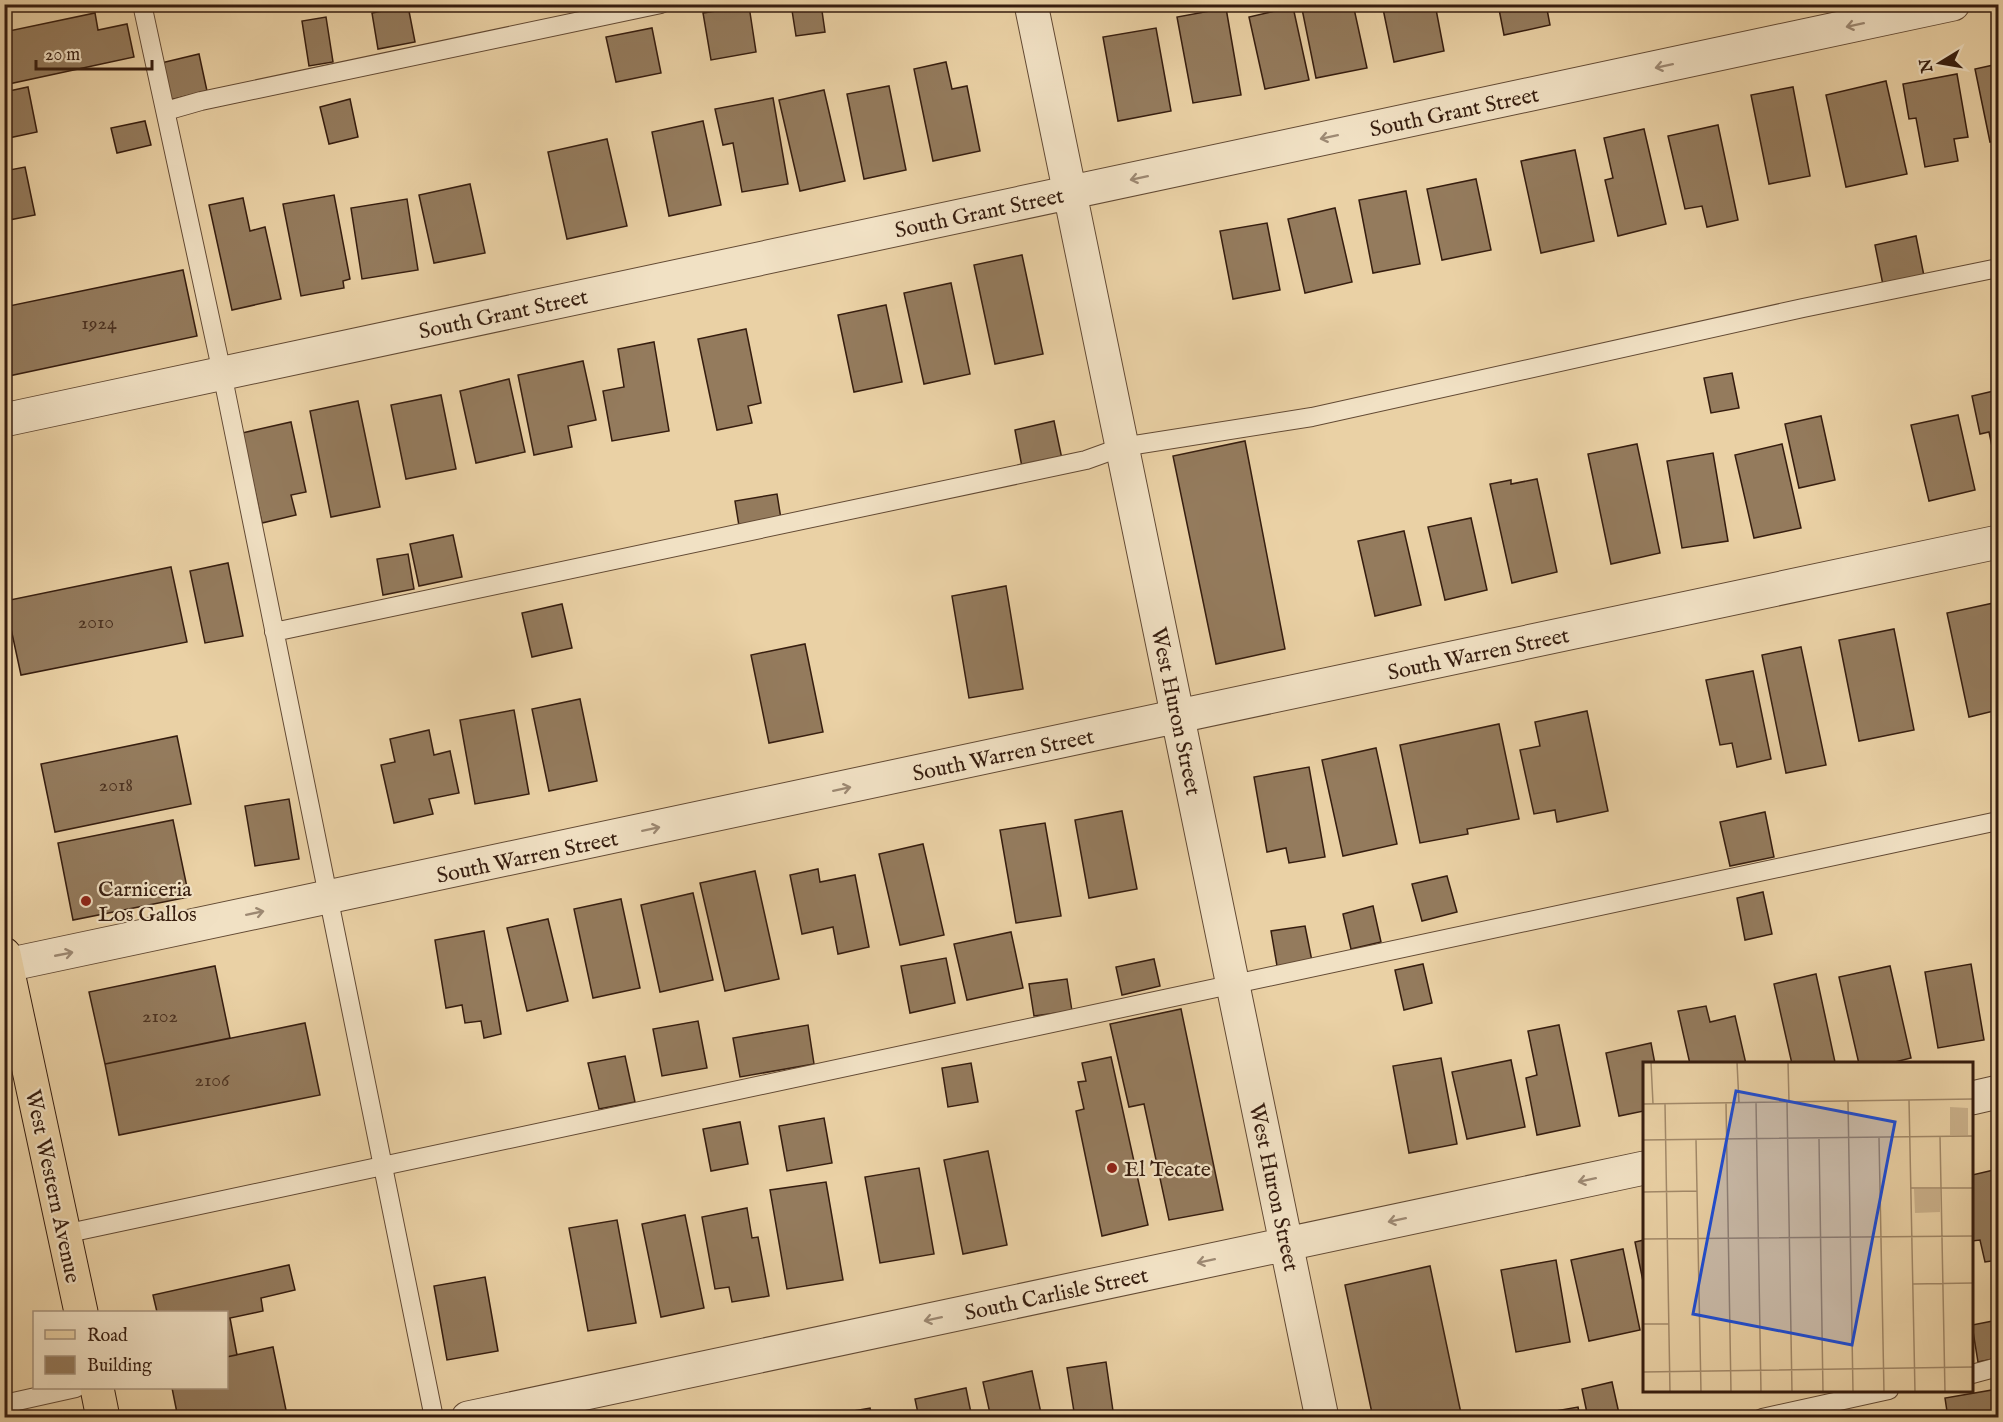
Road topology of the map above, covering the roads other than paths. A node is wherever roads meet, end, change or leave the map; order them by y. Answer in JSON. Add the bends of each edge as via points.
{"nodes":[{"id":1,"x":142,"y":4,"type":"edge"},
{"id":2,"x":661,"y":4,"type":"edge"},
{"id":3,"x":1031,"y":4,"type":"edge"},
{"id":4,"x":1953,"y":4,"type":"edge"},
{"id":5,"x":166,"y":111,"type":"junction"},
{"id":6,"x":1070,"y":192,"type":"junction"},
{"id":7,"x":1998,"y":268,"type":"edge"},
{"id":8,"x":222,"y":374,"type":"junction"},
{"id":9,"x":4,"y":420,"type":"edge"},
{"id":10,"x":1122,"y":447,"type":"junction"},
{"id":11,"x":1998,"y":542,"type":"edge"},
{"id":12,"x":274,"y":632,"type":"junction"},
{"id":13,"x":1178,"y":717,"type":"junction"},
{"id":14,"x":1998,"y":821,"type":"edge"},
{"id":15,"x":329,"y":898,"type":"junction"},
{"id":16,"x":6,"y":960,"type":"edge"},
{"id":17,"x":1233,"y":984,"type":"junction"},
{"id":18,"x":1998,"y":1092,"type":"edge"},
{"id":19,"x":1973,"y":1098,"type":"edge"},
{"id":20,"x":383,"y":1166,"type":"junction"},
{"id":21,"x":1643,"y":1168,"type":"edge"},
{"id":22,"x":64,"y":1234,"type":"junction"},
{"id":23,"x":1286,"y":1244,"type":"junction"},
{"id":24,"x":81,"y":1311,"type":"edge"},
{"id":25,"x":1998,"y":1367,"type":"edge"},
{"id":26,"x":1973,"y":1373,"type":"edge"},
{"id":27,"x":72,"y":1389,"type":"edge"},
{"id":28,"x":97,"y":1389,"type":"edge"},
{"id":29,"x":1880,"y":1392,"type":"edge"},
{"id":30,"x":4,"y":1404,"type":"edge"},
{"id":31,"x":104,"y":1418,"type":"edge"},
{"id":32,"x":434,"y":1418,"type":"edge"},
{"id":33,"x":468,"y":1418,"type":"edge"},
{"id":34,"x":1322,"y":1418,"type":"edge"},
{"id":35,"x":1762,"y":1418,"type":"edge"}],
"edges":[{"from":1,"to":5,"type":"lane"},
{"from":2,"to":5,"type":"lane","via":[[211,98]]},
{"from":3,"to":6,"type":"street","name":"West Huron Street"},
{"from":4,"to":6,"type":"street","name":"South Grant Street","one_way":true},
{"from":5,"to":8,"type":"lane"},
{"from":6,"to":8,"type":"street","name":"South Grant Street"},
{"from":6,"to":10,"type":"street","name":"West Huron Street"},
{"from":7,"to":10,"type":"lane","via":[[1312,417]]},
{"from":8,"to":9,"type":"street","name":"South Grant Street"},
{"from":8,"to":12,"type":"lane"},
{"from":10,"to":12,"type":"lane","via":[[1086,460]]},
{"from":10,"to":13,"type":"street","name":"West Huron Street"},
{"from":11,"to":13,"type":"street","name":"South Warren Street"},
{"from":12,"to":15,"type":"lane"},
{"from":15,"to":13,"type":"street","name":"South Warren Street","one_way":true},
{"from":13,"to":17,"type":"street","name":"West Huron Street"},
{"from":14,"to":17,"type":"lane"},
{"from":16,"to":15,"type":"street","name":"South Warren Street","one_way":true},
{"from":15,"to":20,"type":"lane"},
{"from":16,"to":22,"type":"main road","name":"West Western Avenue"},
{"from":17,"to":20,"type":"lane"},
{"from":17,"to":23,"type":"street","name":"West Huron Street"},
{"from":18,"to":19,"type":"street"},
{"from":20,"to":22,"type":"lane"},
{"from":20,"to":32,"type":"lane"},
{"from":21,"to":23,"type":"street","name":"South Carlisle Street","one_way":true},
{"from":22,"to":24,"type":"main road","name":"West Western Avenue"},
{"from":23,"to":33,"type":"street","name":"South Carlisle Street","one_way":true},
{"from":23,"to":34,"type":"street","name":"West Huron Street"},
{"from":25,"to":26,"type":"lane"},
{"from":27,"to":30,"type":"lane"},
{"from":28,"to":31,"type":"main road"},
{"from":29,"to":35,"type":"lane"}]}
